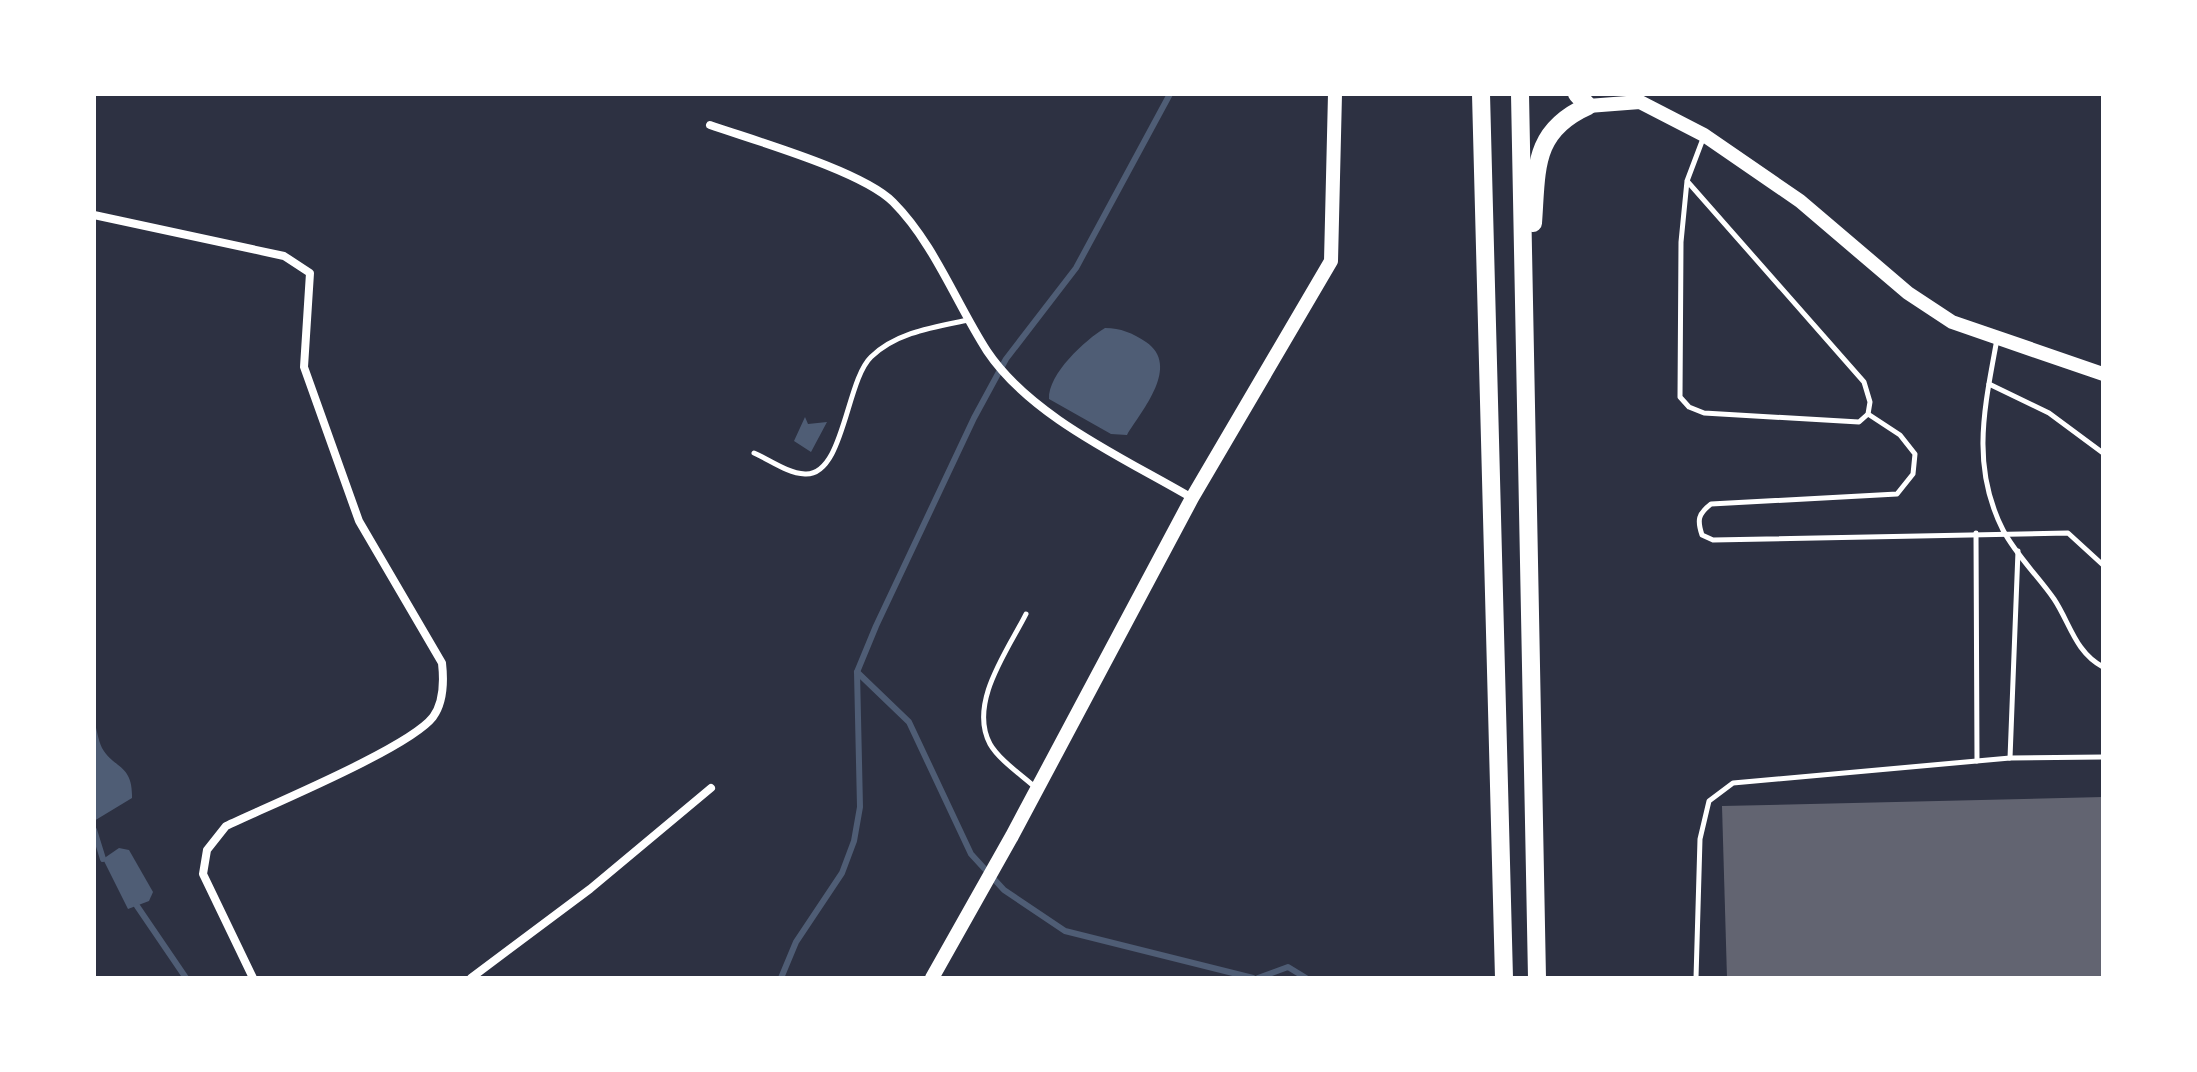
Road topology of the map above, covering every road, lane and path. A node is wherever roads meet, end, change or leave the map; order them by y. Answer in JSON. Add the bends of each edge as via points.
{"nodes":[{"id":1,"x":1335,"y":94,"type":"edge"},
{"id":2,"x":1481,"y":94,"type":"edge"},
{"id":3,"x":1520,"y":94,"type":"edge"},
{"id":4,"x":1640,"y":98,"type":"edge"},
{"id":5,"x":1582,"y":100,"type":"edge"},
{"id":6,"x":710,"y":125,"type":"dead end"},
{"id":7,"x":1704,"y":135,"type":"junction"},
{"id":8,"x":1687,"y":181,"type":"junction"},
{"id":9,"x":94,"y":215,"type":"edge"},
{"id":10,"x":1525,"y":314,"type":"junction"},
{"id":11,"x":969,"y":320,"type":"junction"},
{"id":12,"x":1997,"y":338,"type":"junction"},
{"id":13,"x":2103,"y":374,"type":"edge"},
{"id":14,"x":1989,"y":384,"type":"junction"},
{"id":15,"x":1868,"y":414,"type":"junction"},
{"id":16,"x":754,"y":453,"type":"dead end"},
{"id":17,"x":2103,"y":453,"type":"edge"},
{"id":18,"x":1192,"y":498,"type":"junction"},
{"id":19,"x":1976,"y":533,"type":"junction"},
{"id":20,"x":2004,"y":533,"type":"junction"},
{"id":21,"x":2018,"y":551,"type":"junction"},
{"id":22,"x":2103,"y":565,"type":"edge"},
{"id":23,"x":1026,"y":614,"type":"dead end"},
{"id":24,"x":2103,"y":667,"type":"edge"},
{"id":25,"x":2103,"y":757,"type":"edge"},
{"id":26,"x":2010,"y":758,"type":"junction"},
{"id":27,"x":1977,"y":761,"type":"junction"},
{"id":28,"x":711,"y":788,"type":"dead end"},
{"id":29,"x":1037,"y":789,"type":"junction"},
{"id":30,"x":937,"y":975,"type":"edge"},
{"id":31,"x":253,"y":978,"type":"edge"},
{"id":32,"x":471,"y":978,"type":"edge"},
{"id":33,"x":1504,"y":978,"type":"edge"},
{"id":34,"x":1537,"y":978,"type":"edge"},
{"id":35,"x":1696,"y":978,"type":"edge"}],
"edges":[{"from":1,"to":18,"type":"main road","via":[[1331,261]]},
{"from":2,"to":33,"type":"highway"},
{"from":3,"to":10,"type":"highway"},
{"from":4,"to":5,"type":"main road"},
{"from":4,"to":7,"type":"main road"},
{"from":5,"to":10,"type":"highway","via":[[1550,133],[1538,156]]},
{"from":6,"to":11,"type":"street","via":[[867,182],[894,202]]},
{"from":7,"to":8,"type":"lane"},
{"from":7,"to":12,"type":"main road","via":[[1800,201],[1908,293],[1952,322]]},
{"from":8,"to":15,"type":"lane","via":[[1864,382]]},
{"from":8,"to":15,"type":"lane","via":[[1681,242],[1680,397],[1704,413],[1859,422]]},
{"from":9,"to":31,"type":"street","via":[[284,256],[310,273],[304,367],[359,521],[442,663],[444,685],[433,716],[402,741],[226,826],[207,850],[203,874]]},
{"from":10,"to":34,"type":"highway"},
{"from":11,"to":16,"type":"lane","via":[[893,340],[869,358],[851,392],[834,453],[821,469],[808,475],[792,472]]},
{"from":11,"to":18,"type":"street","via":[[988,353],[1023,394]]},
{"from":12,"to":13,"type":"main road"},
{"from":12,"to":14,"type":"lane"},
{"from":14,"to":17,"type":"lane","via":[[2049,413]]},
{"from":14,"to":20,"type":"lane","via":[[1981,426],[1987,495]]},
{"from":15,"to":19,"type":"lane","via":[[1900,435],[1915,454],[1913,474],[1897,494],[1711,504],[1700,512],[1702,535],[1713,540]]},
{"from":18,"to":29,"type":"main road"},
{"from":19,"to":20,"type":"lane"},
{"from":19,"to":27,"type":"lane"},
{"from":20,"to":21,"type":"lane"},
{"from":20,"to":22,"type":"lane","via":[[2068,533]]},
{"from":21,"to":24,"type":"lane","via":[[2055,602],[2071,636]]},
{"from":21,"to":26,"type":"lane"},
{"from":23,"to":29,"type":"lane","via":[[992,681],[984,709],[990,744]]},
{"from":25,"to":26,"type":"lane"},
{"from":26,"to":27,"type":"lane"},
{"from":27,"to":35,"type":"lane","via":[[1733,783],[1709,801],[1700,839]]},
{"from":28,"to":32,"type":"street","via":[[590,889]]},
{"from":29,"to":30,"type":"main road"}]}
